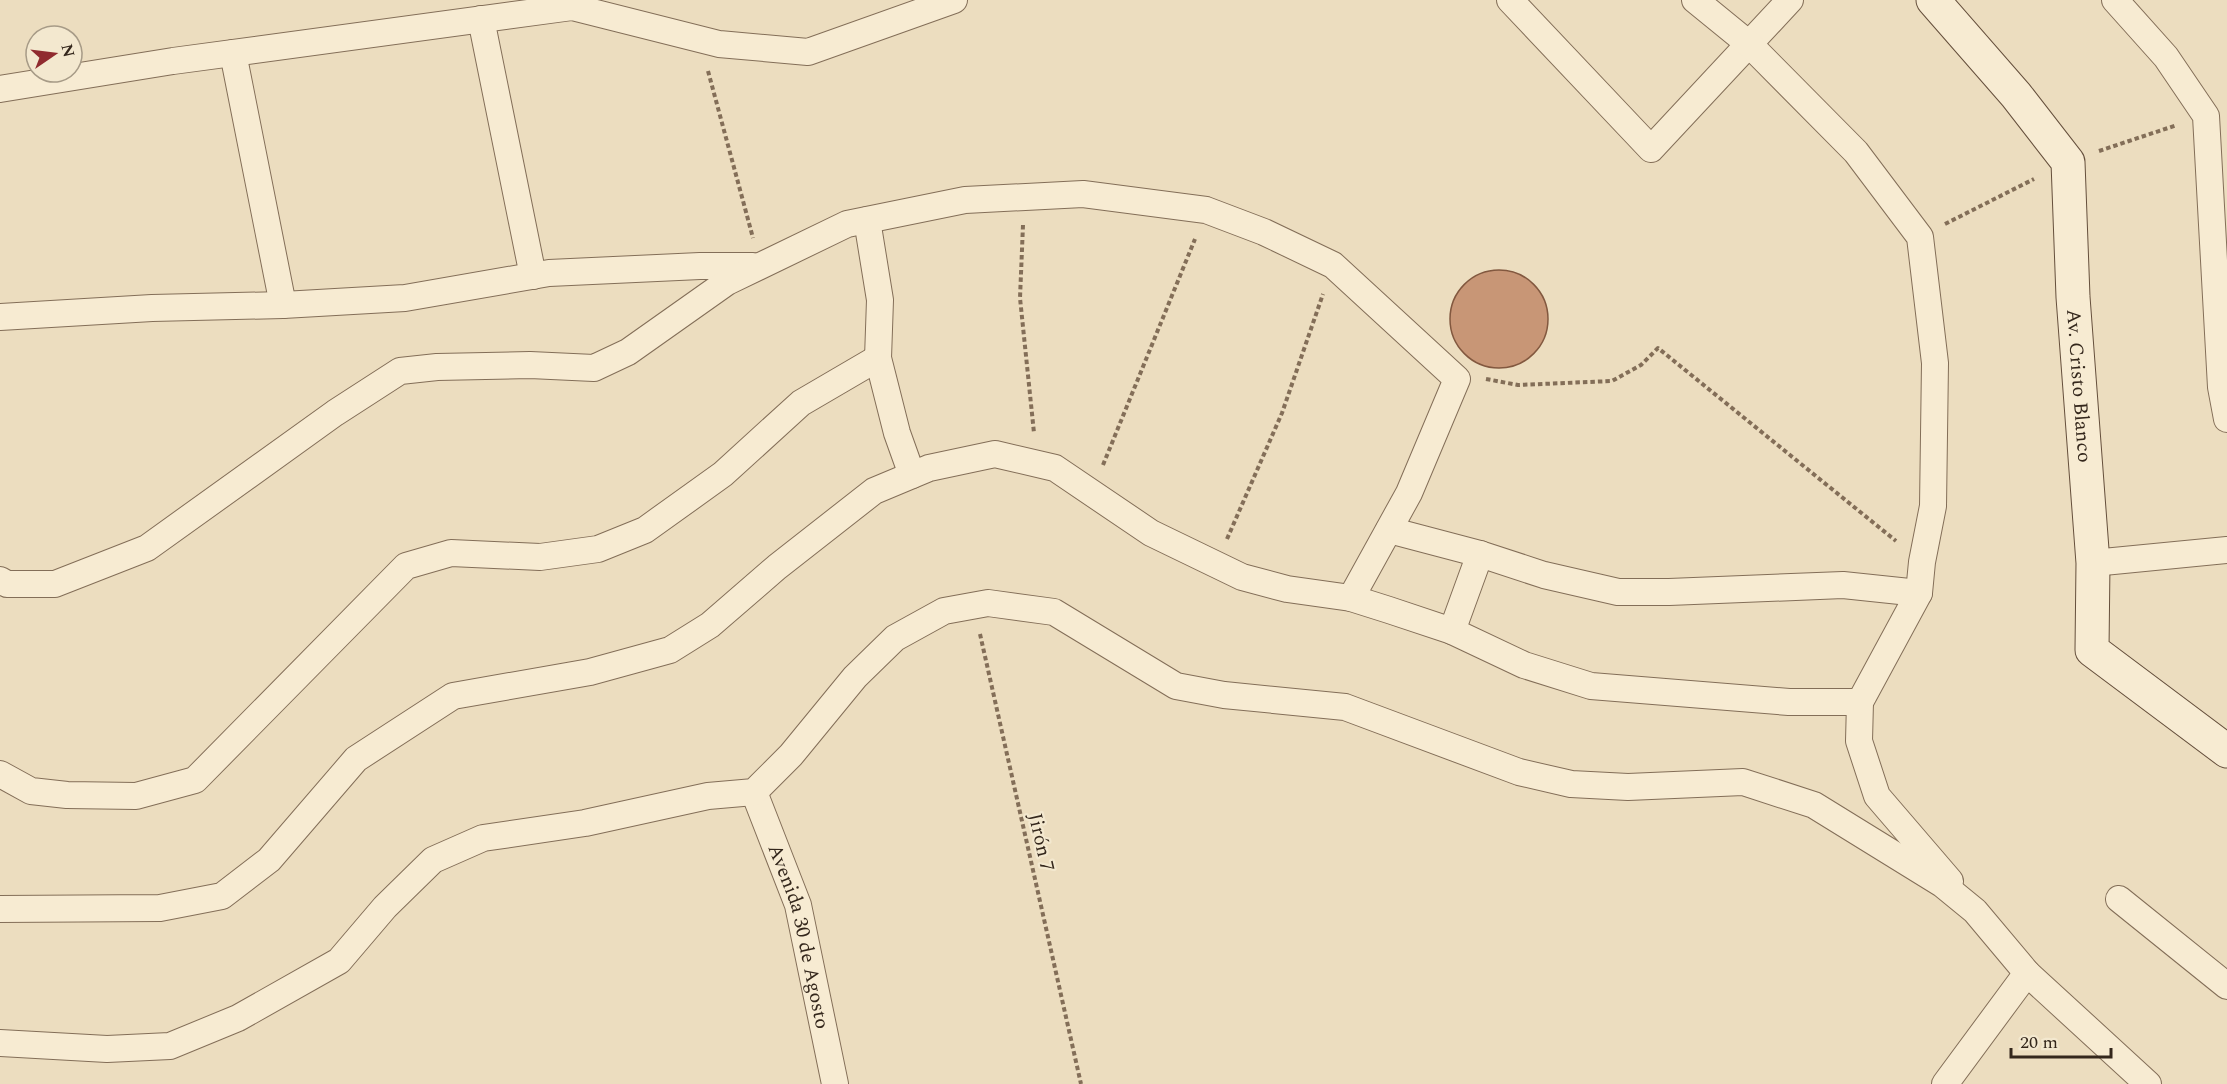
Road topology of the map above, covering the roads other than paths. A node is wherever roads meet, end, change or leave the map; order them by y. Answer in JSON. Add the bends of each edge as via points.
{"nodes":[{"id":1,"x":954,"y":0,"type":"edge"},
{"id":2,"x":1510,"y":0,"type":"edge"},
{"id":3,"x":1695,"y":0,"type":"edge"},
{"id":4,"x":1790,"y":0,"type":"edge"},
{"id":5,"x":1933,"y":0,"type":"edge"},
{"id":6,"x":2115,"y":0,"type":"edge"},
{"id":7,"x":481,"y":19,"type":"junction"},
{"id":8,"x":1749,"y":44,"type":"junction"},
{"id":9,"x":233,"y":53,"type":"junction"},
{"id":10,"x":0,"y":89,"type":"edge"},
{"id":11,"x":867,"y":220,"type":"junction"},
{"id":12,"x":760,"y":266,"type":"junction"},
{"id":13,"x":533,"y":276,"type":"junction"},
{"id":14,"x":283,"y":305,"type":"junction"},
{"id":15,"x":0,"y":317,"type":"edge"},
{"id":16,"x":878,"y":358,"type":"junction"},
{"id":17,"x":2227,"y":419,"type":"edge"},
{"id":18,"x":912,"y":475,"type":"junction"},
{"id":19,"x":1389,"y":530,"type":"junction"},
{"id":20,"x":2227,"y":550,"type":"edge"},
{"id":21,"x":1480,"y":554,"type":"junction"},
{"id":22,"x":2093,"y":563,"type":"junction"},
{"id":23,"x":0,"y":580,"type":"edge"},
{"id":24,"x":1919,"y":593,"type":"junction"},
{"id":25,"x":1351,"y":598,"type":"junction"},
{"id":26,"x":1452,"y":631,"type":"junction"},
{"id":27,"x":1860,"y":702,"type":"junction"},
{"id":28,"x":2227,"y":751,"type":"edge"},
{"id":29,"x":0,"y":774,"type":"edge"},
{"id":30,"x":754,"y":792,"type":"junction"},
{"id":31,"x":2119,"y":899,"type":"dead end"},
{"id":32,"x":0,"y":909,"type":"edge"},
{"id":33,"x":1975,"y":911,"type":"junction"},
{"id":34,"x":2027,"y":973,"type":"junction"},
{"id":35,"x":2227,"y":986,"type":"edge"},
{"id":36,"x":0,"y":1043,"type":"edge"},
{"id":37,"x":835,"y":1084,"type":"edge"},
{"id":38,"x":1945,"y":1084,"type":"edge"},
{"id":39,"x":2148,"y":1084,"type":"edge"}],
"edges":[{"from":1,"to":7,"type":"street","via":[[808,52],[719,44],[572,7]]},
{"from":2,"to":8,"type":"street","via":[[1651,149]]},
{"from":3,"to":8,"type":"street"},
{"from":4,"to":8,"type":"street"},
{"from":5,"to":22,"type":"street","name":"Av. Cristo Blanco","via":[[2068,162],[2073,297]]},
{"from":6,"to":17,"type":"street","via":[[2166,57],[2206,116],[2221,387]]},
{"from":7,"to":9,"type":"street"},
{"from":7,"to":13,"type":"street"},
{"from":8,"to":24,"type":"street","via":[[1856,152],[1920,237],[1935,363],[1933,506]]},
{"from":9,"to":10,"type":"street"},
{"from":9,"to":14,"type":"street"},
{"from":11,"to":12,"type":"street","via":[[847,224]]},
{"from":11,"to":16,"type":"street","via":[[880,300]]},
{"from":11,"to":19,"type":"street","via":[[965,200],[1083,194],[1206,210],[1333,265],[1457,379],[1409,493]]},
{"from":12,"to":13,"type":"street"},
{"from":12,"to":23,"type":"street","via":[[727,282],[628,352],[594,368],[437,366],[400,371],[147,548],[54,584],[7,584]]},
{"from":13,"to":14,"type":"street","via":[[405,298]]},
{"from":14,"to":15,"type":"street"},
{"from":16,"to":18,"type":"street"},
{"from":16,"to":29,"type":"street","via":[[801,404],[723,474],[645,530],[598,549],[552,556],[452,554],[406,566],[195,780],[136,796],[67,795],[31,790]]},
{"from":18,"to":25,"type":"street","via":[[995,454],[1056,468],[1151,533],[1242,577],[1287,589]]},
{"from":18,"to":32,"type":"street","via":[[874,491],[710,625],[670,650],[590,672],[453,696],[356,759],[268,860],[222,896],[160,908]]},
{"from":19,"to":21,"type":"street"},
{"from":19,"to":25,"type":"street"},
{"from":20,"to":22,"type":"street"},
{"from":21,"to":24,"type":"street","via":[[1544,575],[1618,592],[1843,585]]},
{"from":21,"to":26,"type":"street"},
{"from":22,"to":28,"type":"street","name":"Av. Cristo Blanco","via":[[2092,650]]},
{"from":24,"to":27,"type":"street"},
{"from":25,"to":26,"type":"street"},
{"from":26,"to":27,"type":"street","via":[[1524,665],[1591,686],[1789,702]]},
{"from":27,"to":33,"type":"street","via":[[1859,741],[1877,796]]},
{"from":30,"to":33,"type":"street","via":[[791,755],[855,677],[895,638],[944,611],[988,603],[1054,612],[1176,686],[1224,695],[1346,706],[1519,772],[1570,784],[1628,787],[1743,782],[1814,805],[1942,884]]},
{"from":30,"to":36,"type":"street","via":[[708,796],[585,823],[483,838],[433,860],[385,907],[339,961],[238,1018],[170,1046],[107,1049]]},
{"from":30,"to":37,"type":"street","name":"Avenida 30 de Agosto","via":[[798,905]]},
{"from":31,"to":35,"type":"street"},
{"from":33,"to":34,"type":"street"},
{"from":34,"to":38,"type":"street"},
{"from":34,"to":39,"type":"street"}]}
